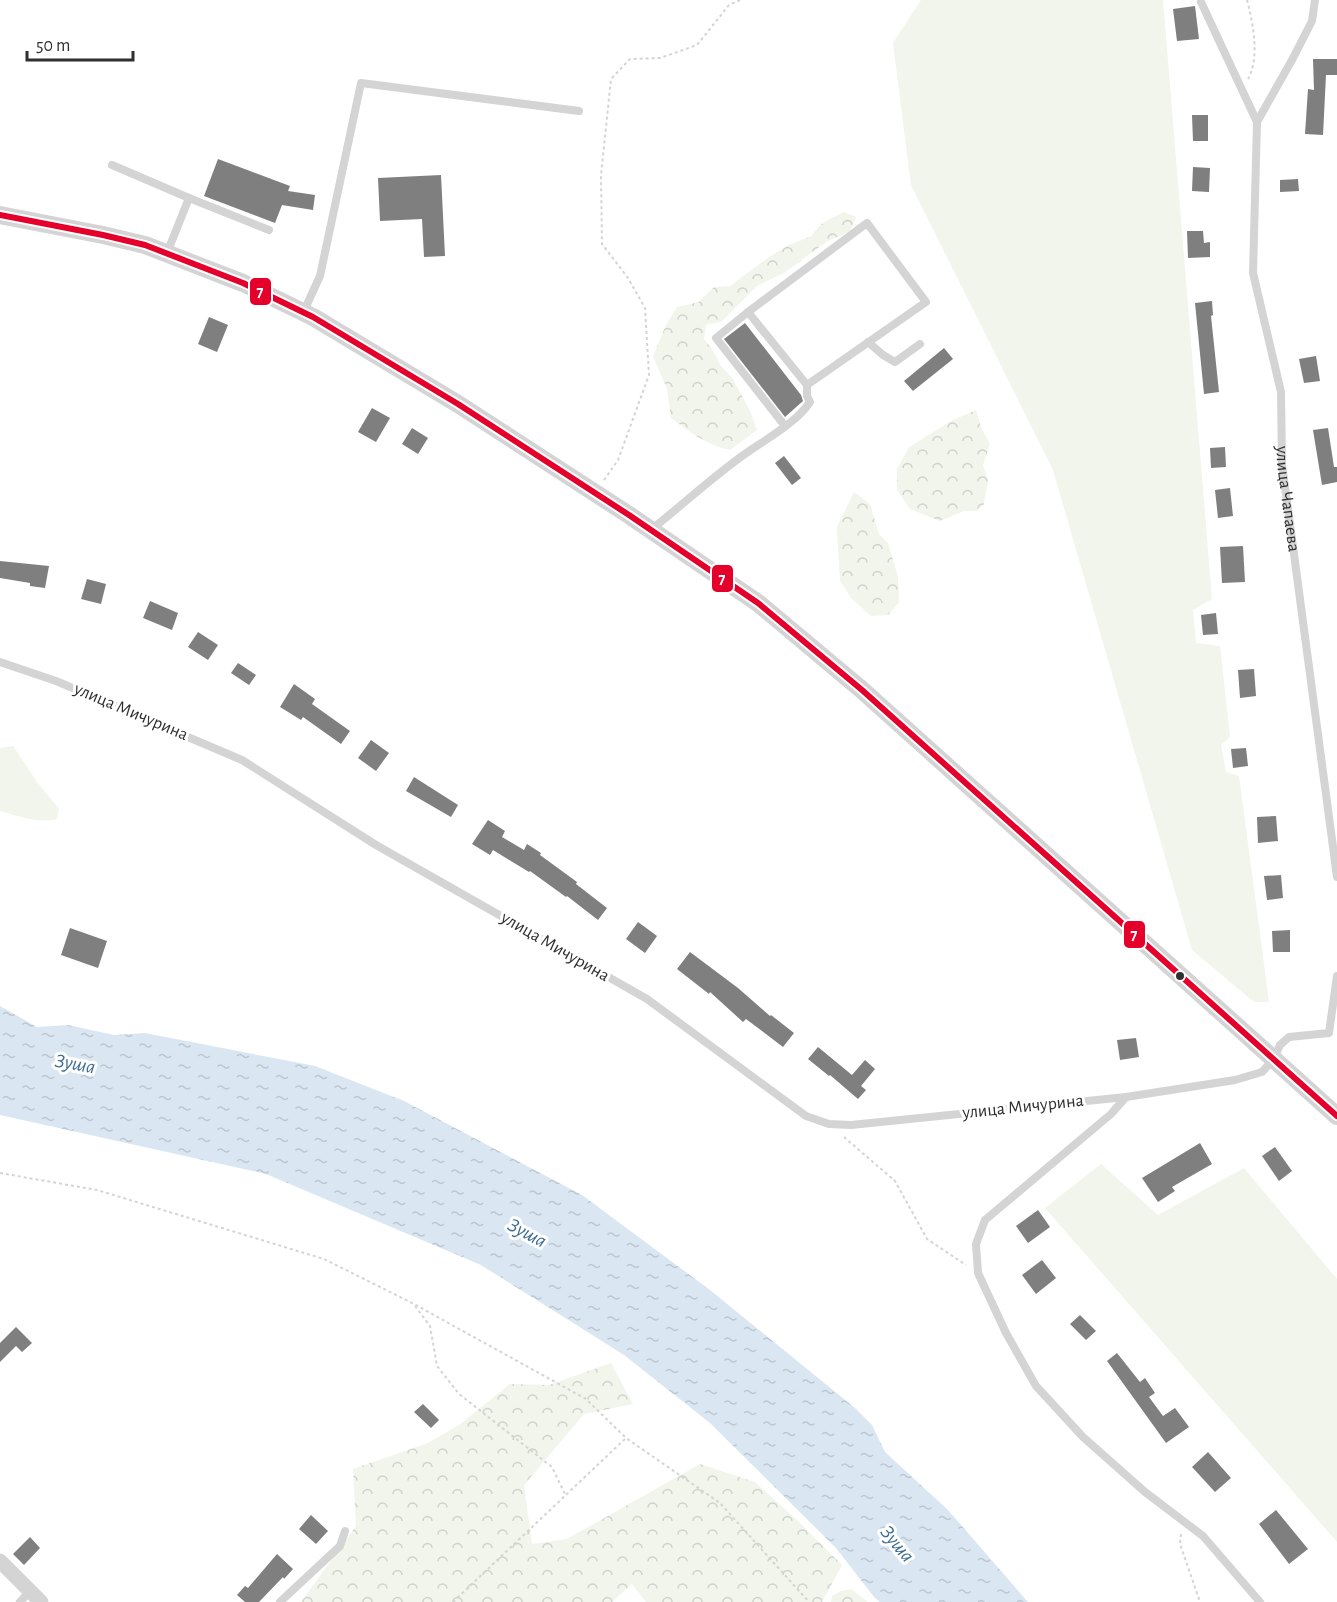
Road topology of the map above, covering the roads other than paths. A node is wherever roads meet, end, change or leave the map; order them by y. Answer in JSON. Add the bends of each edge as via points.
{"nodes":[{"id":1,"x":1315,"y":0,"type":"edge"},
{"id":2,"x":1201,"y":2,"type":"dead end"},
{"id":3,"x":579,"y":111,"type":"dead end"},
{"id":4,"x":1257,"y":122,"type":"junction"},
{"id":5,"x":112,"y":165,"type":"dead end"},
{"id":6,"x":189,"y":198,"type":"junction"},
{"id":7,"x":0,"y":215,"type":"edge"},
{"id":8,"x":269,"y":230,"type":"dead end"},
{"id":9,"x":167,"y":253,"type":"junction"},
{"id":10,"x":748,"y":312,"type":"junction"},
{"id":11,"x":303,"y":313,"type":"junction"},
{"id":12,"x":868,"y":342,"type":"junction"},
{"id":13,"x":920,"y":344,"type":"dead end"},
{"id":14,"x":807,"y":386,"type":"junction"},
{"id":15,"x":785,"y":426,"type":"junction"},
{"id":16,"x":651,"y":530,"type":"junction"},
{"id":17,"x":0,"y":662,"type":"edge"},
{"id":18,"x":1337,"y":877,"type":"edge"},
{"id":19,"x":1337,"y":976,"type":"edge"},
{"id":20,"x":1333,"y":1033,"type":"edge"},
{"id":21,"x":1273,"y":1060,"type":"junction"},
{"id":22,"x":1126,"y":1097,"type":"junction"},
{"id":23,"x":1337,"y":1116,"type":"edge"},
{"id":24,"x":345,"y":1531,"type":"dead end"},
{"id":25,"x":0,"y":1561,"type":"edge"},
{"id":26,"x":30,"y":1598,"type":"edge"},
{"id":27,"x":280,"y":1602,"type":"edge"},
{"id":28,"x":1260,"y":1602,"type":"edge"}],
"edges":[{"from":1,"to":4,"type":"lane","name":"улица Чапаева","via":[[1312,21]]},
{"from":2,"to":4,"type":"lane","name":"улица Чапаева"},
{"from":3,"to":11,"type":"lane","via":[[361,83],[320,276]]},
{"from":4,"to":18,"type":"lane","name":"улица Чапаева","via":[[1253,273],[1281,392],[1282,464]]},
{"from":5,"to":6,"type":"lane"},
{"from":6,"to":8,"type":"lane"},
{"from":6,"to":9,"type":"lane"},
{"from":7,"to":9,"type":"street","via":[[103,235]]},
{"from":9,"to":11,"type":"street","via":[[243,283]]},
{"from":10,"to":12,"type":"lane","via":[[867,223],[926,302]]},
{"from":10,"to":14,"type":"lane"},
{"from":10,"to":15,"type":"lane","via":[[716,338]]},
{"from":11,"to":16,"type":"street","via":[[458,404]]},
{"from":12,"to":13,"type":"lane","via":[[896,362]]},
{"from":12,"to":14,"type":"lane"},
{"from":14,"to":15,"type":"lane","via":[[810,402]]},
{"from":15,"to":16,"type":"lane","via":[[736,460]]},
{"from":16,"to":21,"type":"street","via":[[758,603],[862,690]]},
{"from":17,"to":22,"type":"lane","name":"улица Мичурина","via":[[56,681],[242,760],[376,845],[647,999],[806,1116],[829,1124],[851,1125]]},
{"from":19,"to":20,"type":"lane"},
{"from":20,"to":21,"type":"lane","via":[[1288,1037]]},
{"from":21,"to":22,"type":"lane","name":"улица Мичурина","via":[[1262,1072],[1235,1080]]},
{"from":21,"to":23,"type":"street"},
{"from":22,"to":28,"type":"lane","name":"улица Мичурина","via":[[1112,1114],[985,1220],[976,1244],[978,1274],[1036,1386],[1083,1437],[1203,1536]]},
{"from":24,"to":27,"type":"lane","via":[[340,1546]]},
{"from":25,"to":26,"type":"street"}]}
